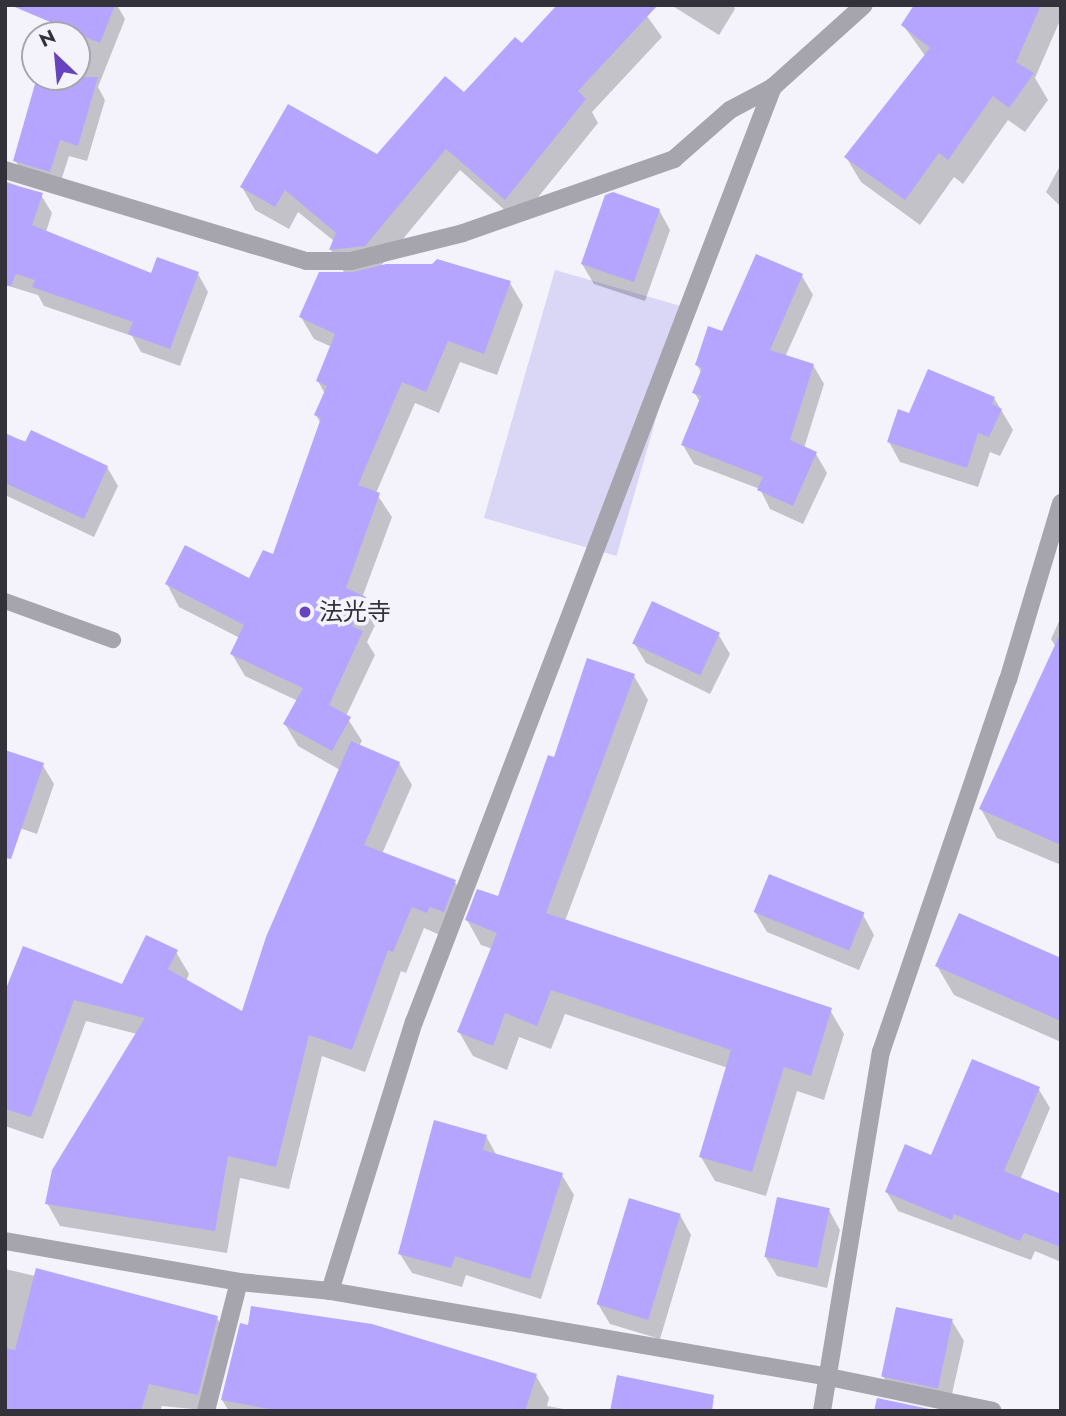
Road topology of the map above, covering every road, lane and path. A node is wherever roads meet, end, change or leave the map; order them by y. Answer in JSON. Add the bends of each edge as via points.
{"nodes":[{"id":1,"x":864,"y":5,"type":"edge"},
{"id":2,"x":773,"y":87,"type":"junction"},
{"id":3,"x":5,"y":170,"type":"edge"},
{"id":4,"x":1061,"y":503,"type":"edge"},
{"id":5,"x":5,"y":601,"type":"edge"},
{"id":6,"x":113,"y":640,"type":"dead end"},
{"id":7,"x":5,"y":1241,"type":"edge"},
{"id":8,"x":239,"y":1282,"type":"junction"},
{"id":9,"x":330,"y":1291,"type":"junction"},
{"id":10,"x":829,"y":1377,"type":"junction"},
{"id":11,"x":206,"y":1411,"type":"edge"},
{"id":12,"x":822,"y":1411,"type":"edge"},
{"id":13,"x":993,"y":1411,"type":"edge"}],
"edges":[{"from":1,"to":2,"type":"street"},
{"from":2,"to":3,"type":"street","via":[[730,110],[674,159],[463,233],[351,261],[306,261]]},
{"from":2,"to":9,"type":"street","via":[[414,1022]]},
{"from":4,"to":10,"type":"street","via":[[1008,680],[881,1052]]},
{"from":5,"to":6,"type":"lane"},
{"from":7,"to":8,"type":"street"},
{"from":8,"to":9,"type":"street"},
{"from":8,"to":11,"type":"street"},
{"from":9,"to":10,"type":"street"},
{"from":10,"to":12,"type":"street"},
{"from":10,"to":13,"type":"street"}]}
